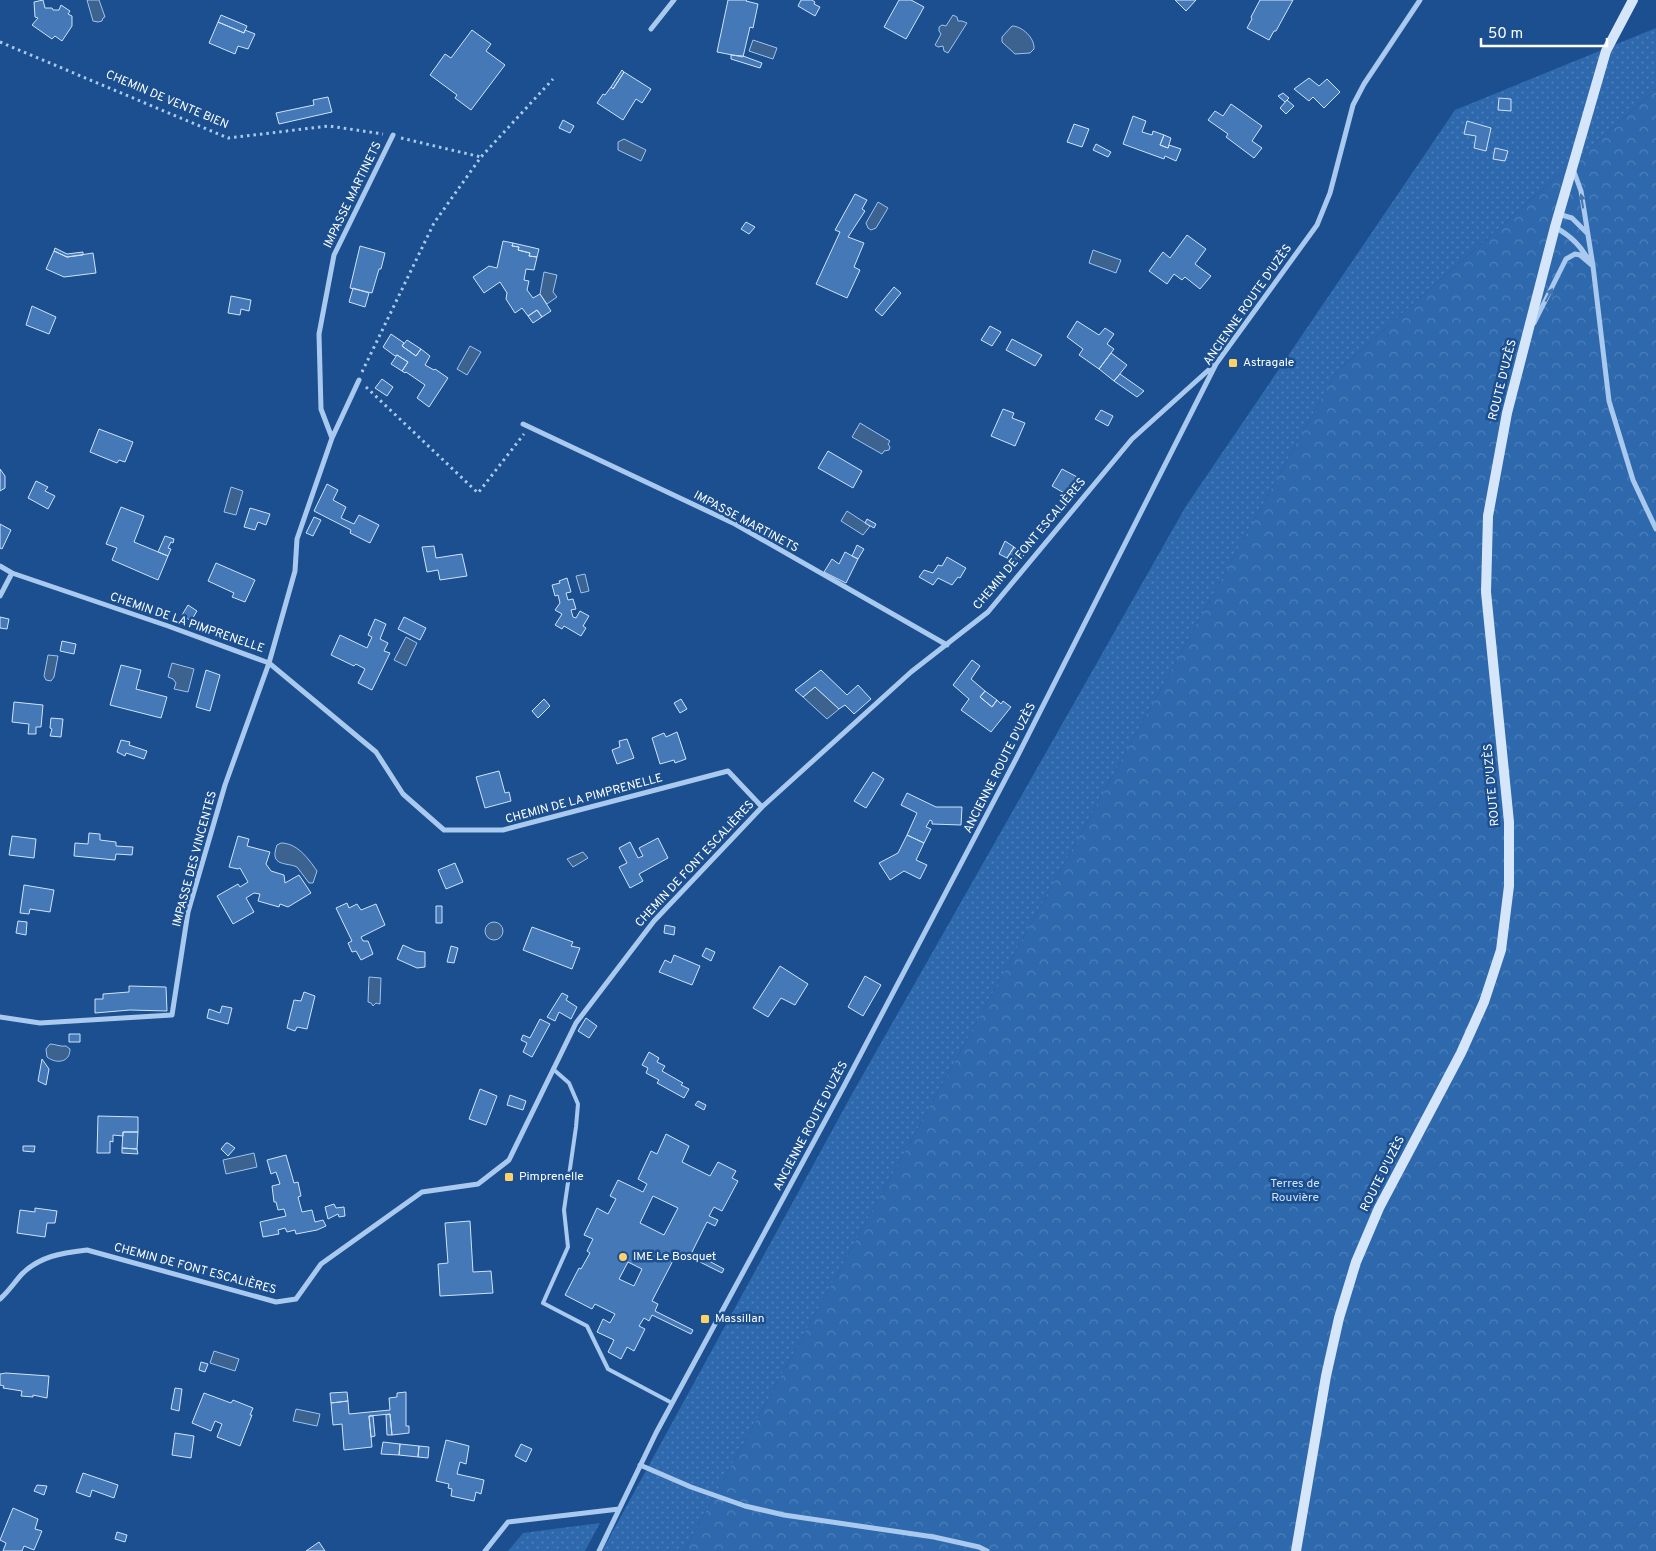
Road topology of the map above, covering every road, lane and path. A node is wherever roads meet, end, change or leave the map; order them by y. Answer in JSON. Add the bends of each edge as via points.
{"nodes":[{"id":1,"x":674,"y":0,"type":"edge"},
{"id":2,"x":1420,"y":0,"type":"edge"},
{"id":3,"x":1633,"y":0,"type":"edge"},
{"id":4,"x":651,"y":28,"type":"dead end"},
{"id":5,"x":0,"y":42,"type":"edge"},
{"id":6,"x":553,"y":79,"type":"dead end"},
{"id":7,"x":393,"y":136,"type":"junction"},
{"id":8,"x":481,"y":158,"type":"junction"},
{"id":9,"x":1572,"y":167,"type":"junction"},
{"id":10,"x":1558,"y":214,"type":"junction"},
{"id":11,"x":1555,"y":227,"type":"junction"},
{"id":12,"x":1587,"y":234,"type":"junction"},
{"id":13,"x":1593,"y":266,"type":"junction"},
{"id":14,"x":1526,"y":338,"type":"junction"},
{"id":15,"x":1216,"y":364,"type":"junction"},
{"id":16,"x":358,"y":380,"type":"junction"},
{"id":17,"x":522,"y":424,"type":"dead end"},
{"id":18,"x":529,"y":428,"type":"junction"},
{"id":19,"x":332,"y":438,"type":"junction"},
{"id":20,"x":1656,"y":529,"type":"edge"},
{"id":21,"x":0,"y":566,"type":"edge"},
{"id":22,"x":12,"y":573,"type":"junction"},
{"id":23,"x":0,"y":596,"type":"edge"},
{"id":24,"x":947,"y":645,"type":"junction"},
{"id":25,"x":269,"y":663,"type":"junction"},
{"id":26,"x":762,"y":807,"type":"junction"},
{"id":27,"x":0,"y":1017,"type":"edge"},
{"id":28,"x":553,"y":1069,"type":"junction"},
{"id":29,"x":0,"y":1299,"type":"edge"},
{"id":30,"x":672,"y":1403,"type":"junction"},
{"id":31,"x":640,"y":1465,"type":"junction"},
{"id":32,"x":619,"y":1509,"type":"junction"},
{"id":33,"x":485,"y":1551,"type":"edge"},
{"id":34,"x":599,"y":1551,"type":"edge"},
{"id":35,"x":987,"y":1551,"type":"edge"},
{"id":36,"x":1296,"y":1551,"type":"edge"}],
"edges":[{"from":1,"to":4,"type":"street"},
{"from":2,"to":15,"type":"street","name":"ANCIENNE ROUTE D'UZÈS","via":[[1353,105],[1318,225]]},
{"from":3,"to":9,"type":"main road","name":"ROUTE D'UZÈS","via":[[1606,51]]},
{"from":5,"to":7,"type":"path","name":"CHEMIN DE VENTE BIEN","via":[[228,138],[328,126]]},
{"from":6,"to":8,"type":"path"},
{"from":7,"to":8,"type":"path","name":"CHEMIN DE VENTE BIEN"},
{"from":7,"to":19,"type":"street","name":"IMPASSE MARTINETS","via":[[334,255],[319,334],[320,409]]},
{"from":8,"to":16,"type":"path","via":[[434,223]]},
{"from":9,"to":10,"type":"main road","name":"ROUTE D'UZÈS"},
{"from":12,"to":9,"type":"street","one_way":true,"via":[[1581,191]]},
{"from":10,"to":11,"type":"main road","name":"ROUTE D'UZÈS"},
{"from":10,"to":12,"type":"street","via":[[1572,218]]},
{"from":11,"to":13,"type":"street","via":[[1580,245]]},
{"from":11,"to":14,"type":"main road","name":"ROUTE D'UZÈS"},
{"from":12,"to":13,"type":"street"},
{"from":14,"to":13,"type":"street","one_way":true,"via":[[1566,259],[1580,255]]},
{"from":13,"to":20,"type":"street","via":[[1609,401],[1633,480]]},
{"from":14,"to":36,"type":"main road","name":"ROUTE D'UZÈS","via":[[1507,413],[1488,516],[1486,592],[1509,822],[1509,886],[1501,950],[1484,1002],[1461,1053],[1379,1208],[1356,1262],[1326,1376]]},
{"from":15,"to":24,"type":"street","name":"CHEMIN DE FONT ESCALIÈRES","via":[[1132,439],[988,612]]},
{"from":15,"to":30,"type":"street","name":"ANCIENNE ROUTE D'UZÈS","via":[[994,802]]},
{"from":16,"to":18,"type":"path","via":[[478,493]]},
{"from":16,"to":19,"type":"street"},
{"from":17,"to":18,"type":"street","name":"IMPASSE MARTINETS"},
{"from":18,"to":24,"type":"street","name":"IMPASSE MARTINETS","via":[[735,524]]},
{"from":19,"to":25,"type":"street","via":[[296,539],[295,571]]},
{"from":21,"to":22,"type":"street","name":"CHEMIN DE LA PIMPRENELLE"},
{"from":22,"to":23,"type":"street"},
{"from":22,"to":25,"type":"street","name":"CHEMIN DE LA PIMPRENELLE"},
{"from":24,"to":26,"type":"street","name":"CHEMIN DE FONT ESCALIÈRES","via":[[911,672]]},
{"from":25,"to":26,"type":"street","name":"CHEMIN DE LA PIMPRENELLE","via":[[376,752],[403,794],[444,830],[503,830],[728,772]]},
{"from":25,"to":27,"type":"street","name":"IMPASSE DES VINCENTES","via":[[225,785],[188,912],[172,1015],[40,1023]]},
{"from":26,"to":28,"type":"street","name":"CHEMIN DE FONT ESCALIÈRES","via":[[654,921],[576,1023]]},
{"from":28,"to":29,"type":"street","name":"CHEMIN DE FONT ESCALIÈRES","via":[[509,1160],[478,1184],[422,1192],[321,1264],[296,1299],[276,1302],[87,1250],[56,1254],[39,1262],[23,1273]]},
{"from":28,"to":30,"type":"lane","via":[[570,1083],[578,1104],[564,1210],[568,1248],[543,1303],[587,1326],[608,1369]]},
{"from":30,"to":31,"type":"street","name":"ANCIENNE ROUTE D'UZÈS"},
{"from":31,"to":32,"type":"street","name":"ANCIENNE ROUTE D'UZÈS"},
{"from":31,"to":35,"type":"street","via":[[745,1506],[784,1515],[934,1537]]},
{"from":32,"to":33,"type":"street","via":[[508,1522]]},
{"from":32,"to":34,"type":"street","name":"ANCIENNE ROUTE D'UZÈS"}]}
